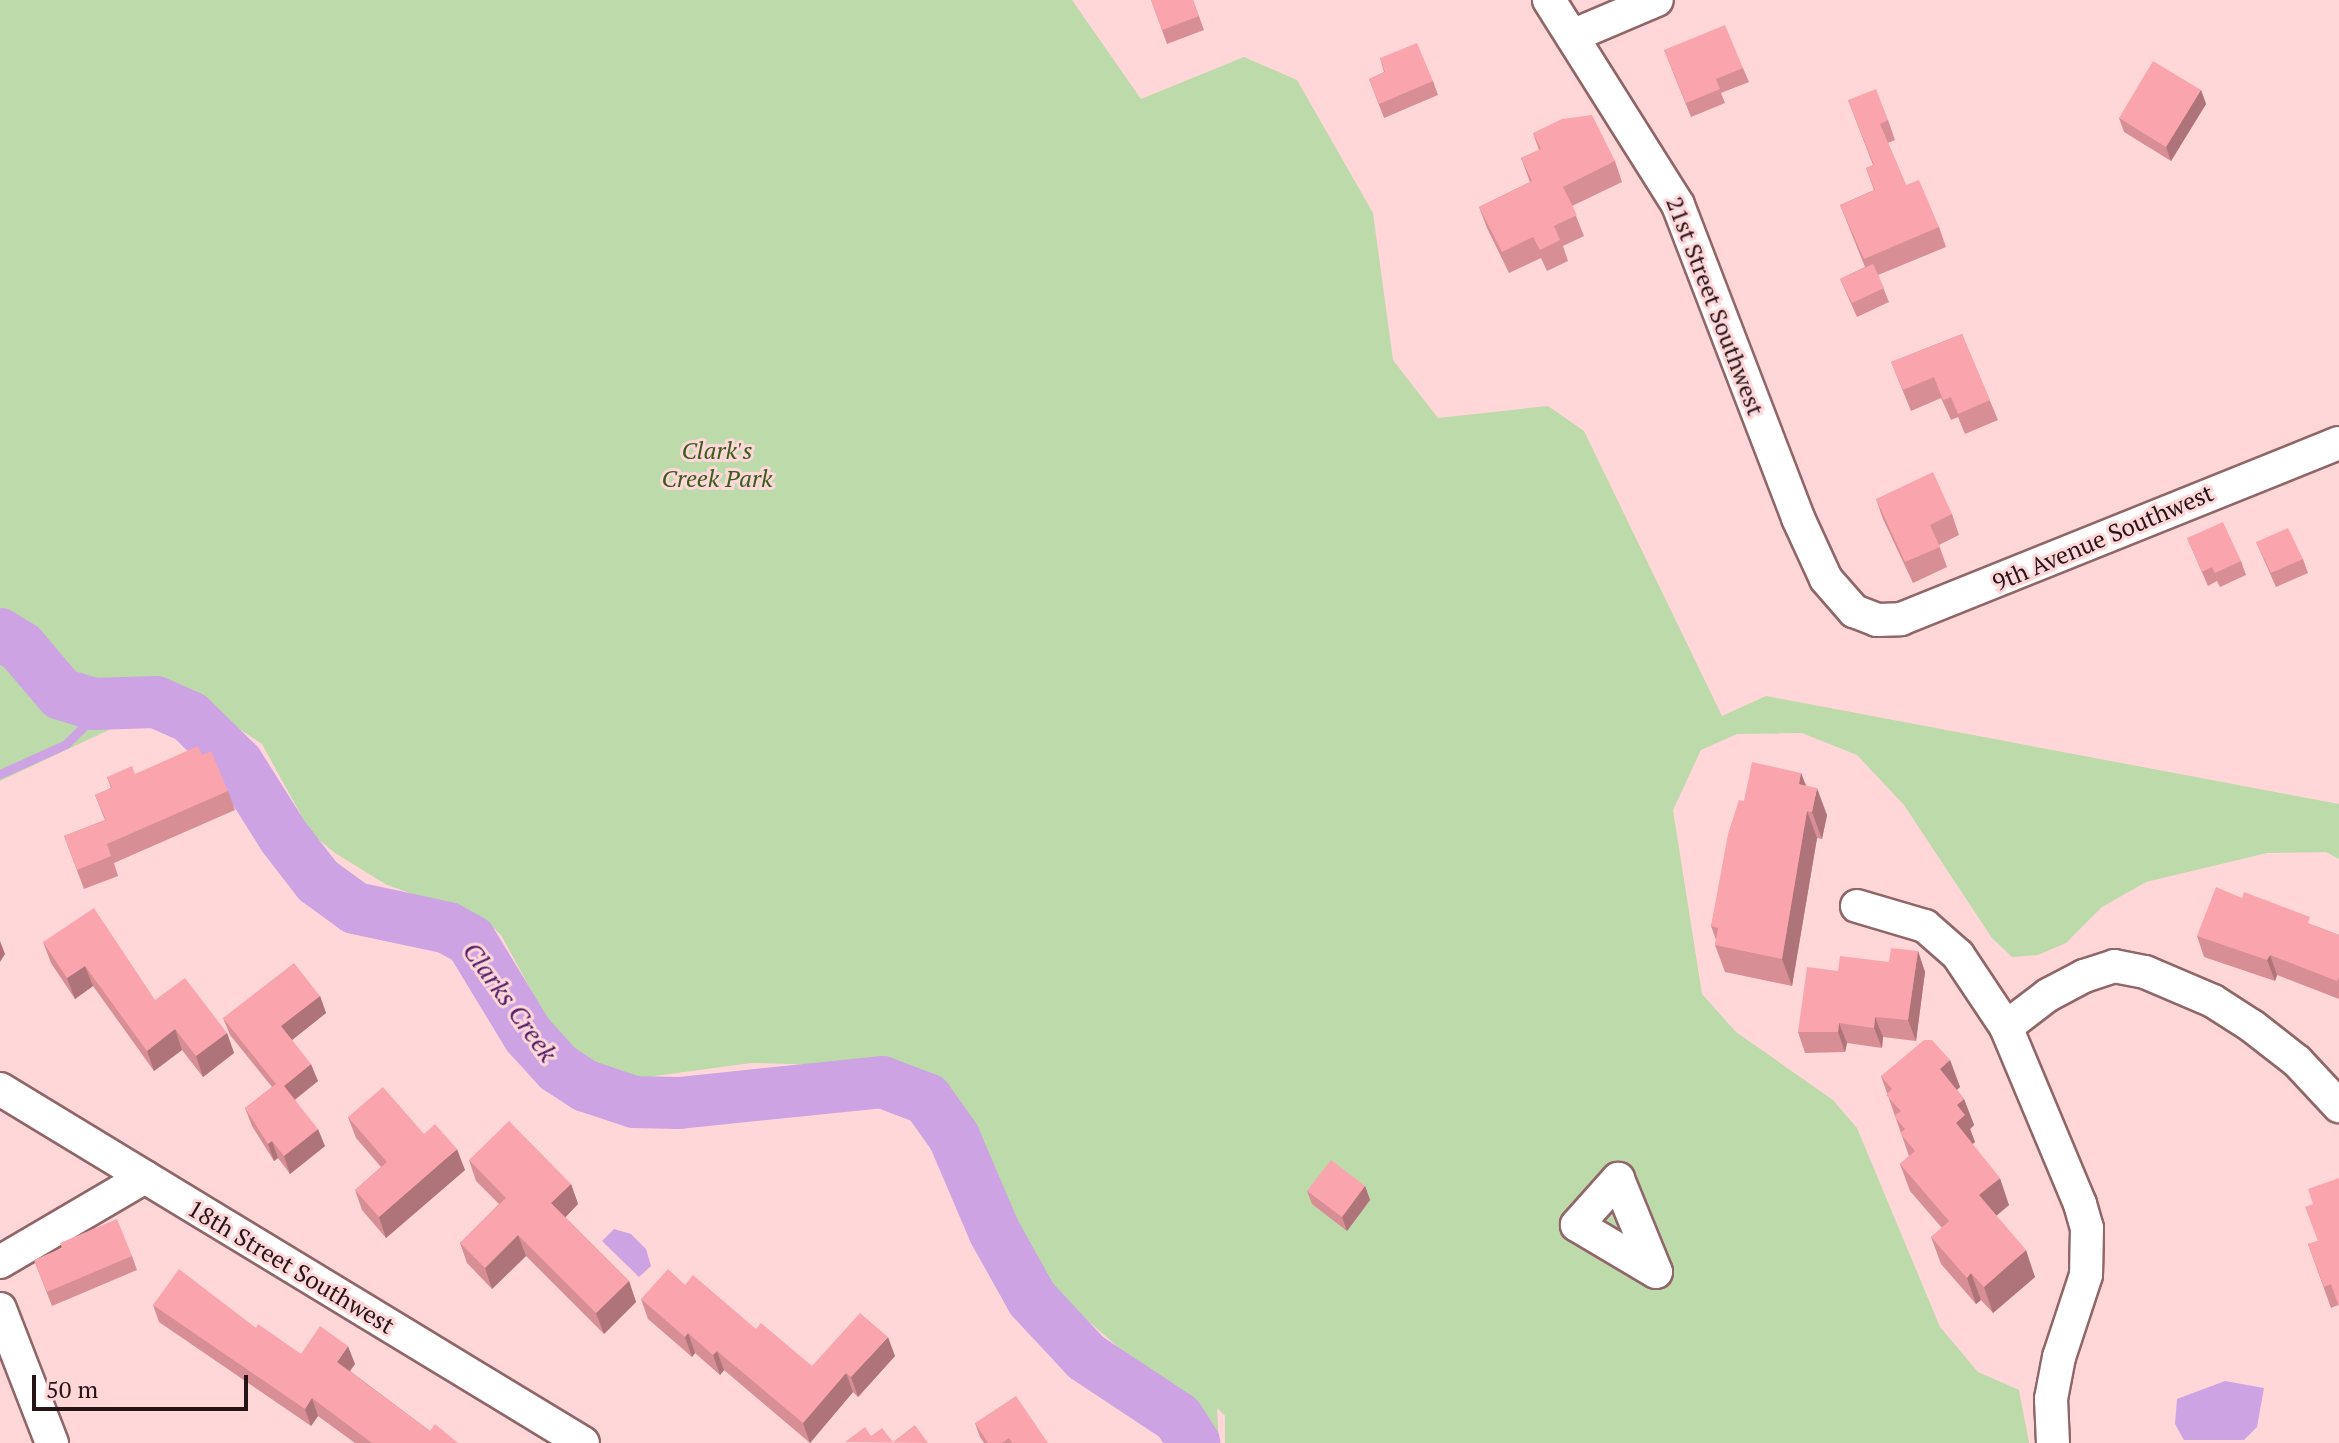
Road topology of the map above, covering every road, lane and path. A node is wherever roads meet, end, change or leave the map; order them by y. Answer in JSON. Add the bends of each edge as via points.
{"nodes":[{"id":1,"x":1549,"y":0,"type":"edge"},
{"id":2,"x":1657,"y":0,"type":"edge"},
{"id":3,"x":1572,"y":36,"type":"junction"},
{"id":4,"x":2339,"y":443,"type":"edge"},
{"id":5,"x":1865,"y":617,"type":"joint"},
{"id":6,"x":1857,"y":906,"type":"dead end"},
{"id":7,"x":2006,"y":1027,"type":"junction"},
{"id":8,"x":0,"y":1089,"type":"edge"},
{"id":9,"x":2339,"y":1106,"type":"edge"},
{"id":10,"x":145,"y":1177,"type":"junction"},
{"id":11,"x":1618,"y":1179,"type":"joint"},
{"id":12,"x":0,"y":1262,"type":"edge"},
{"id":13,"x":0,"y":1309,"type":"edge"},
{"id":14,"x":52,"y":1443,"type":"edge"},
{"id":15,"x":583,"y":1443,"type":"edge"},
{"id":16,"x":2053,"y":1443,"type":"edge"}],
"edges":[{"from":1,"to":3,"type":"street","name":"21st Street Southwest"},
{"from":2,"to":3,"type":"street"},
{"from":3,"to":5,"type":"street","name":"21st Street Southwest","via":[[1667,182],[1814,555],[1835,593]]},
{"from":4,"to":5,"type":"street","name":"9th Avenue Southwest","via":[[1934,607],[1886,621]]},
{"from":6,"to":7,"type":"street","via":[[1925,926],[1958,955]]},
{"from":7,"to":9,"type":"street","via":[[2084,976],[2114,966],[2145,972],[2213,1001],[2252,1026],[2297,1061]]},
{"from":7,"to":16,"type":"street","via":[[2087,1228],[2086,1275],[2051,1399]]},
{"from":8,"to":10,"type":"street","name":"18th Street Southwest"},
{"from":10,"to":12,"type":"street"},
{"from":10,"to":15,"type":"street","name":"18th Street Southwest"},
{"from":11,"to":11,"type":"street","via":[[1577,1225],[1656,1272]]},
{"from":13,"to":14,"type":"street"}]}
